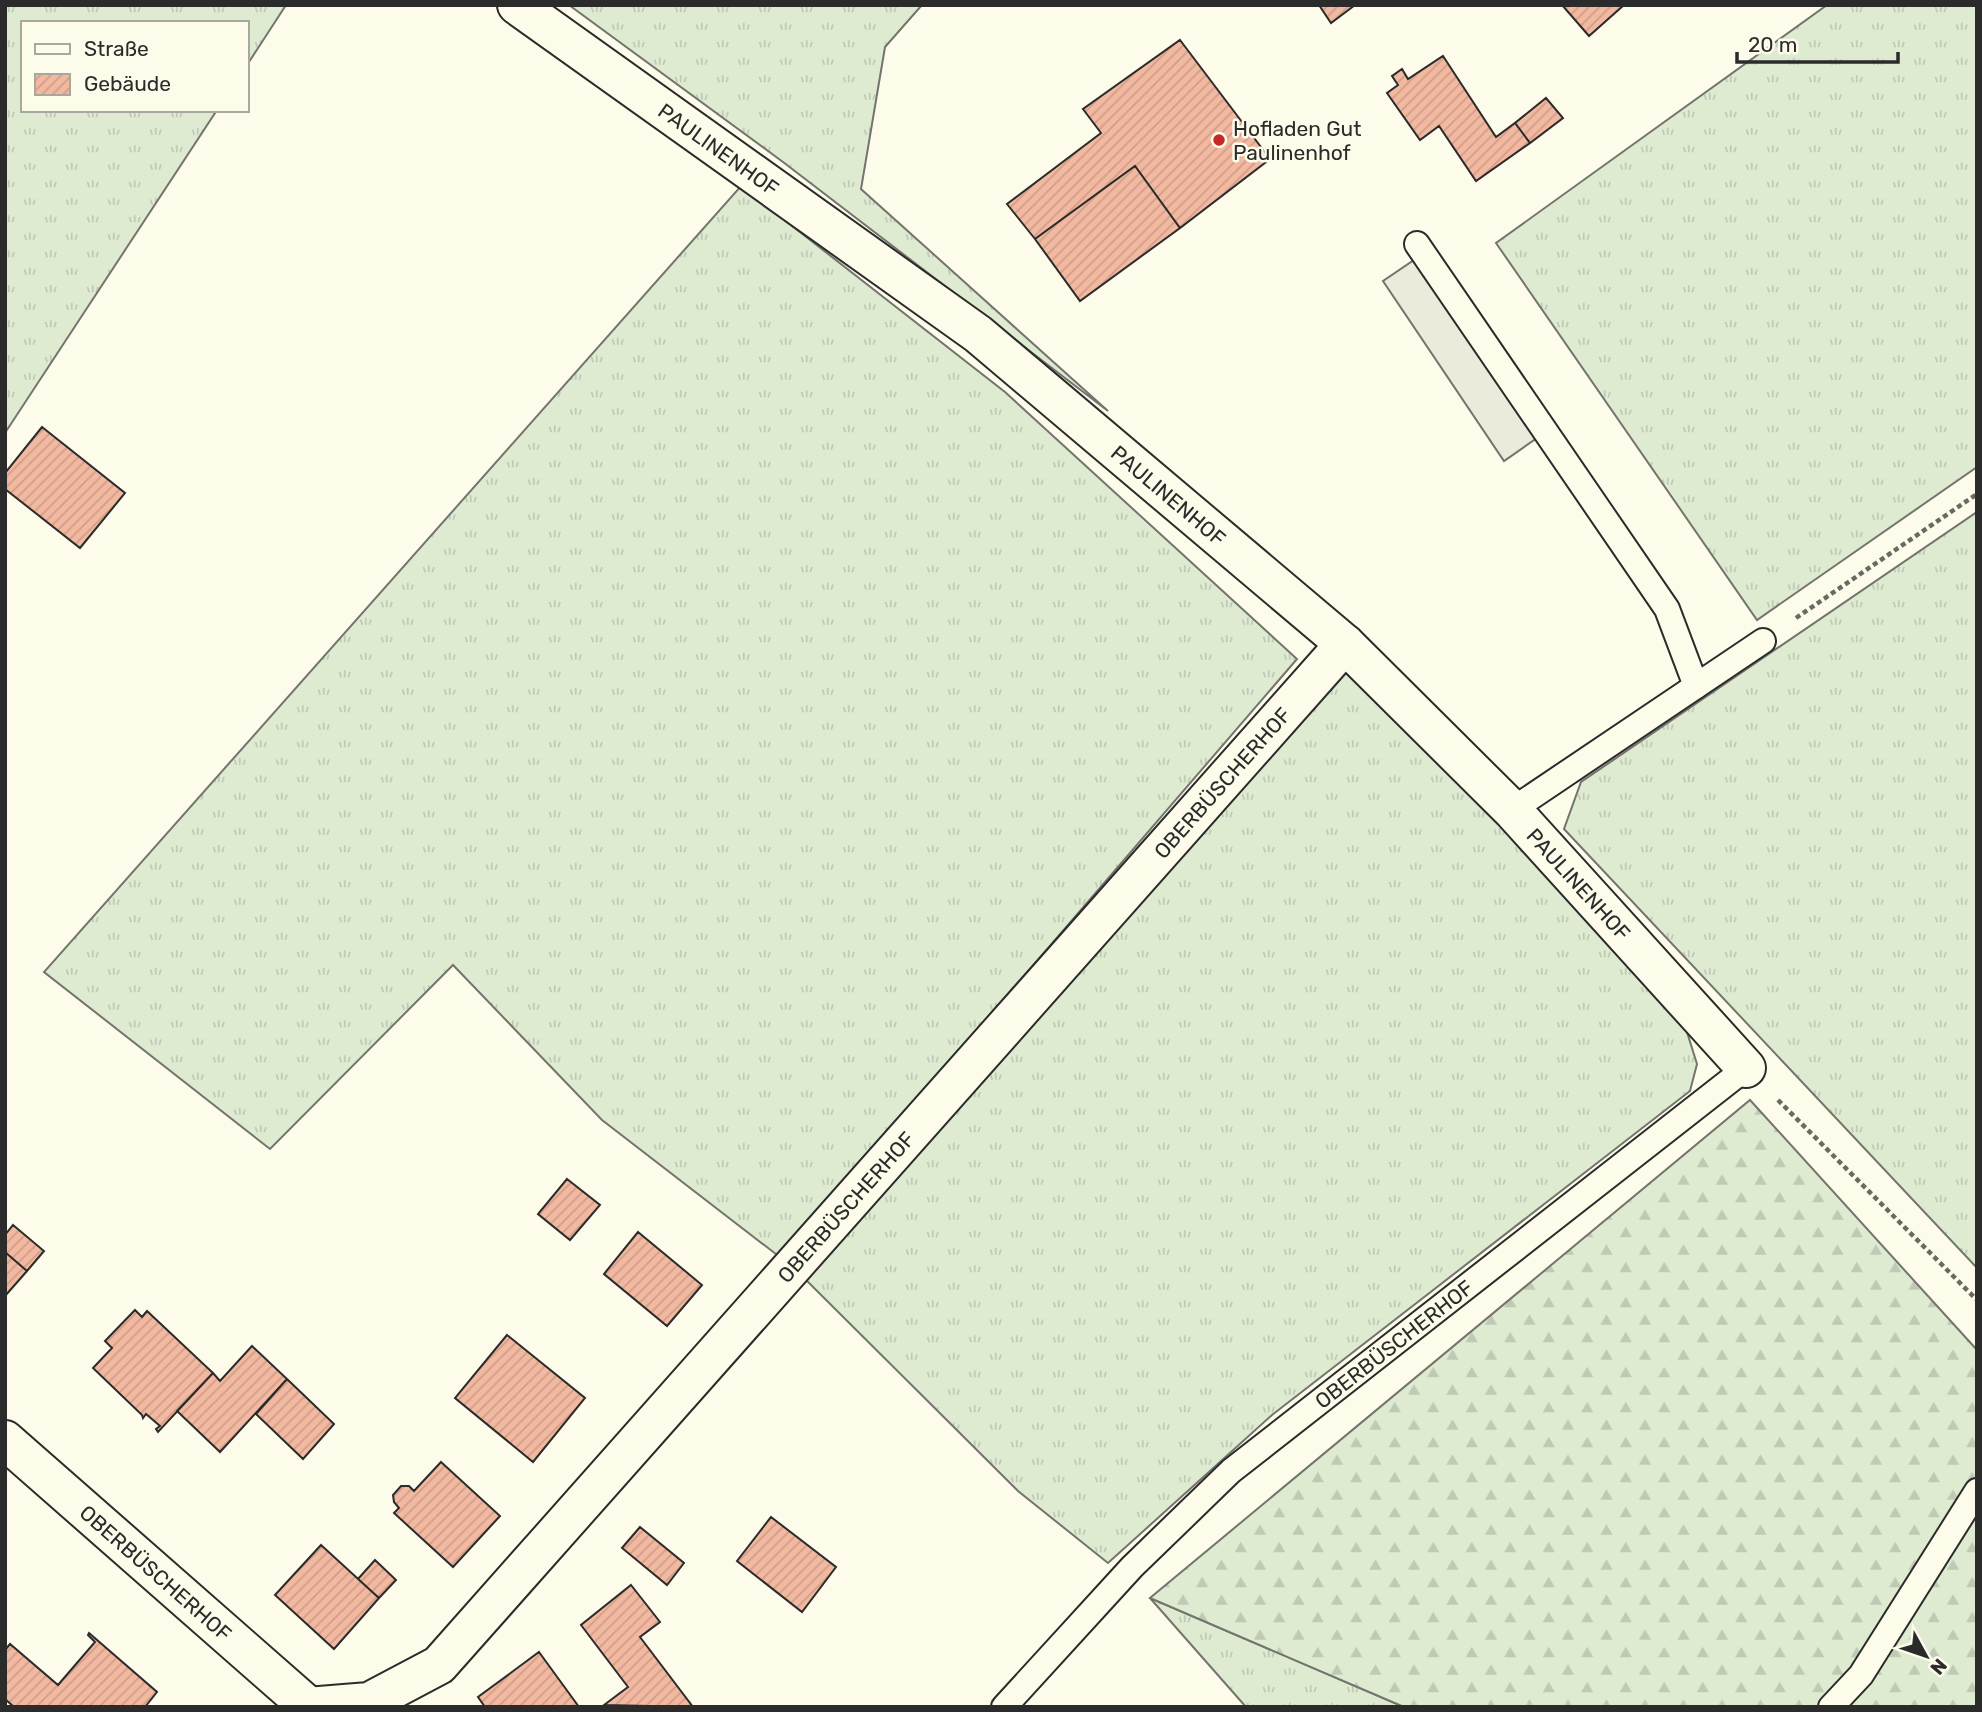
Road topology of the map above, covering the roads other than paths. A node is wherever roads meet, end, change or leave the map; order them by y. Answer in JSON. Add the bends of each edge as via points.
{"nodes":[{"id":1,"x":517,"y":5,"type":"edge"},
{"id":2,"x":1417,"y":244,"type":"dead end"},
{"id":3,"x":1763,"y":641,"type":"road end"},
{"id":4,"x":1345,"y":644,"type":"junction"},
{"id":5,"x":1696,"y":686,"type":"junction"},
{"id":6,"x":1512,"y":810,"type":"junction"},
{"id":7,"x":1746,"y":1068,"type":"joint"},
{"id":8,"x":5,"y":1440,"type":"edge"},
{"id":9,"x":1977,"y":1491,"type":"edge"},
{"id":10,"x":1007,"y":1705,"type":"edge"},
{"id":11,"x":307,"y":1706,"type":"edge"},
{"id":12,"x":1831,"y":1707,"type":"edge"}],
"edges":[{"from":1,"to":4,"type":"street","name":"PAULINENHOF","via":[[978,334]]},
{"from":2,"to":5,"type":"lane","via":[[1667,609]]},
{"from":3,"to":5,"type":"lane"},
{"from":4,"to":6,"type":"street","name":"PAULINENHOF"},
{"from":4,"to":11,"type":"street","name":"OBERBÜSCHERHOF","via":[[439,1665],[369,1702]]},
{"from":5,"to":6,"type":"lane"},
{"from":6,"to":7,"type":"street","name":"PAULINENHOF"},
{"from":7,"to":10,"type":"lane","name":"OBERBÜSCHERHOF","via":[[1231,1471],[1132,1567]]},
{"from":8,"to":11,"type":"street","name":"OBERBÜSCHERHOF"},
{"from":9,"to":12,"type":"lane","via":[[1861,1675]]}]}
